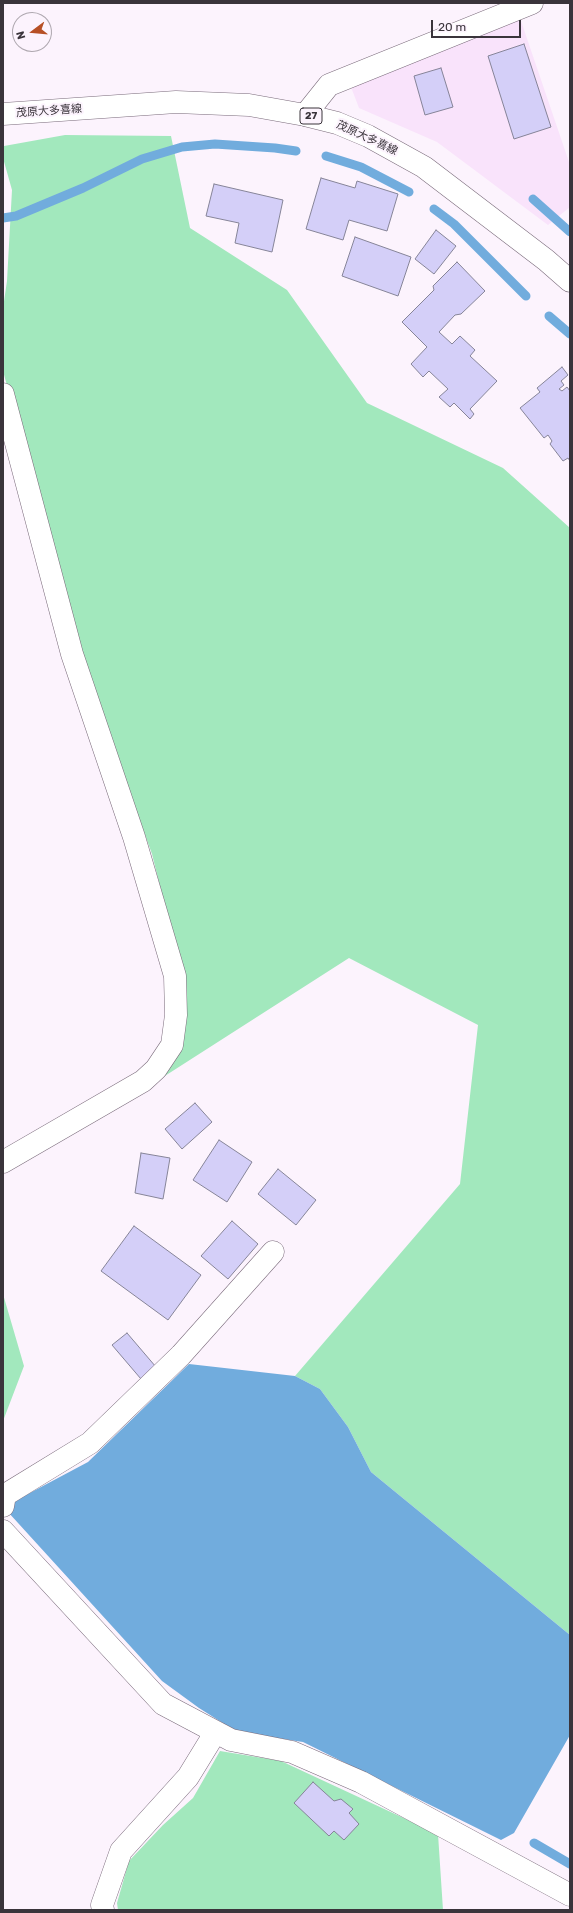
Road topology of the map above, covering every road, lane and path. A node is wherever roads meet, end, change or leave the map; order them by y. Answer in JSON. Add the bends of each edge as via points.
{"nodes":[{"id":1,"x":532,"y":3,"type":"edge"},
{"id":2,"x":3,"y":114,"type":"edge"},
{"id":3,"x":305,"y":115,"type":"junction"},
{"id":4,"x":570,"y":281,"type":"edge"},
{"id":5,"x":3,"y":394,"type":"edge"},
{"id":6,"x":3,"y":1162,"type":"edge"},
{"id":7,"x":273,"y":1252,"type":"dead end"},
{"id":8,"x":3,"y":1506,"type":"edge"},
{"id":9,"x":3,"y":1530,"type":"edge"},
{"id":10,"x":215,"y":1733,"type":"junction"},
{"id":11,"x":570,"y":1895,"type":"edge"},
{"id":12,"x":103,"y":1910,"type":"edge"}],
"edges":[{"from":1,"to":3,"type":"street","via":[[329,84]]},
{"from":2,"to":3,"type":"street","name":"茂原大多喜線","number":"27","via":[[176,102],[249,105]]},
{"from":3,"to":4,"type":"street","name":"茂原大多喜線","number":"27","via":[[337,123],[368,136],[424,167]]},
{"from":5,"to":6,"type":"street","via":[[72,654],[134,837],[175,976],[176,1016],[172,1045],[156,1069],[143,1081]]},
{"from":7,"to":8,"type":"street","via":[[181,1355],[90,1443],[5,1496]]},
{"from":9,"to":10,"type":"street","via":[[163,1704]]},
{"from":10,"to":11,"type":"street","via":[[231,1740],[292,1752],[361,1782]]},
{"from":10,"to":12,"type":"street","via":[[188,1777],[121,1851],[102,1905]]}]}
